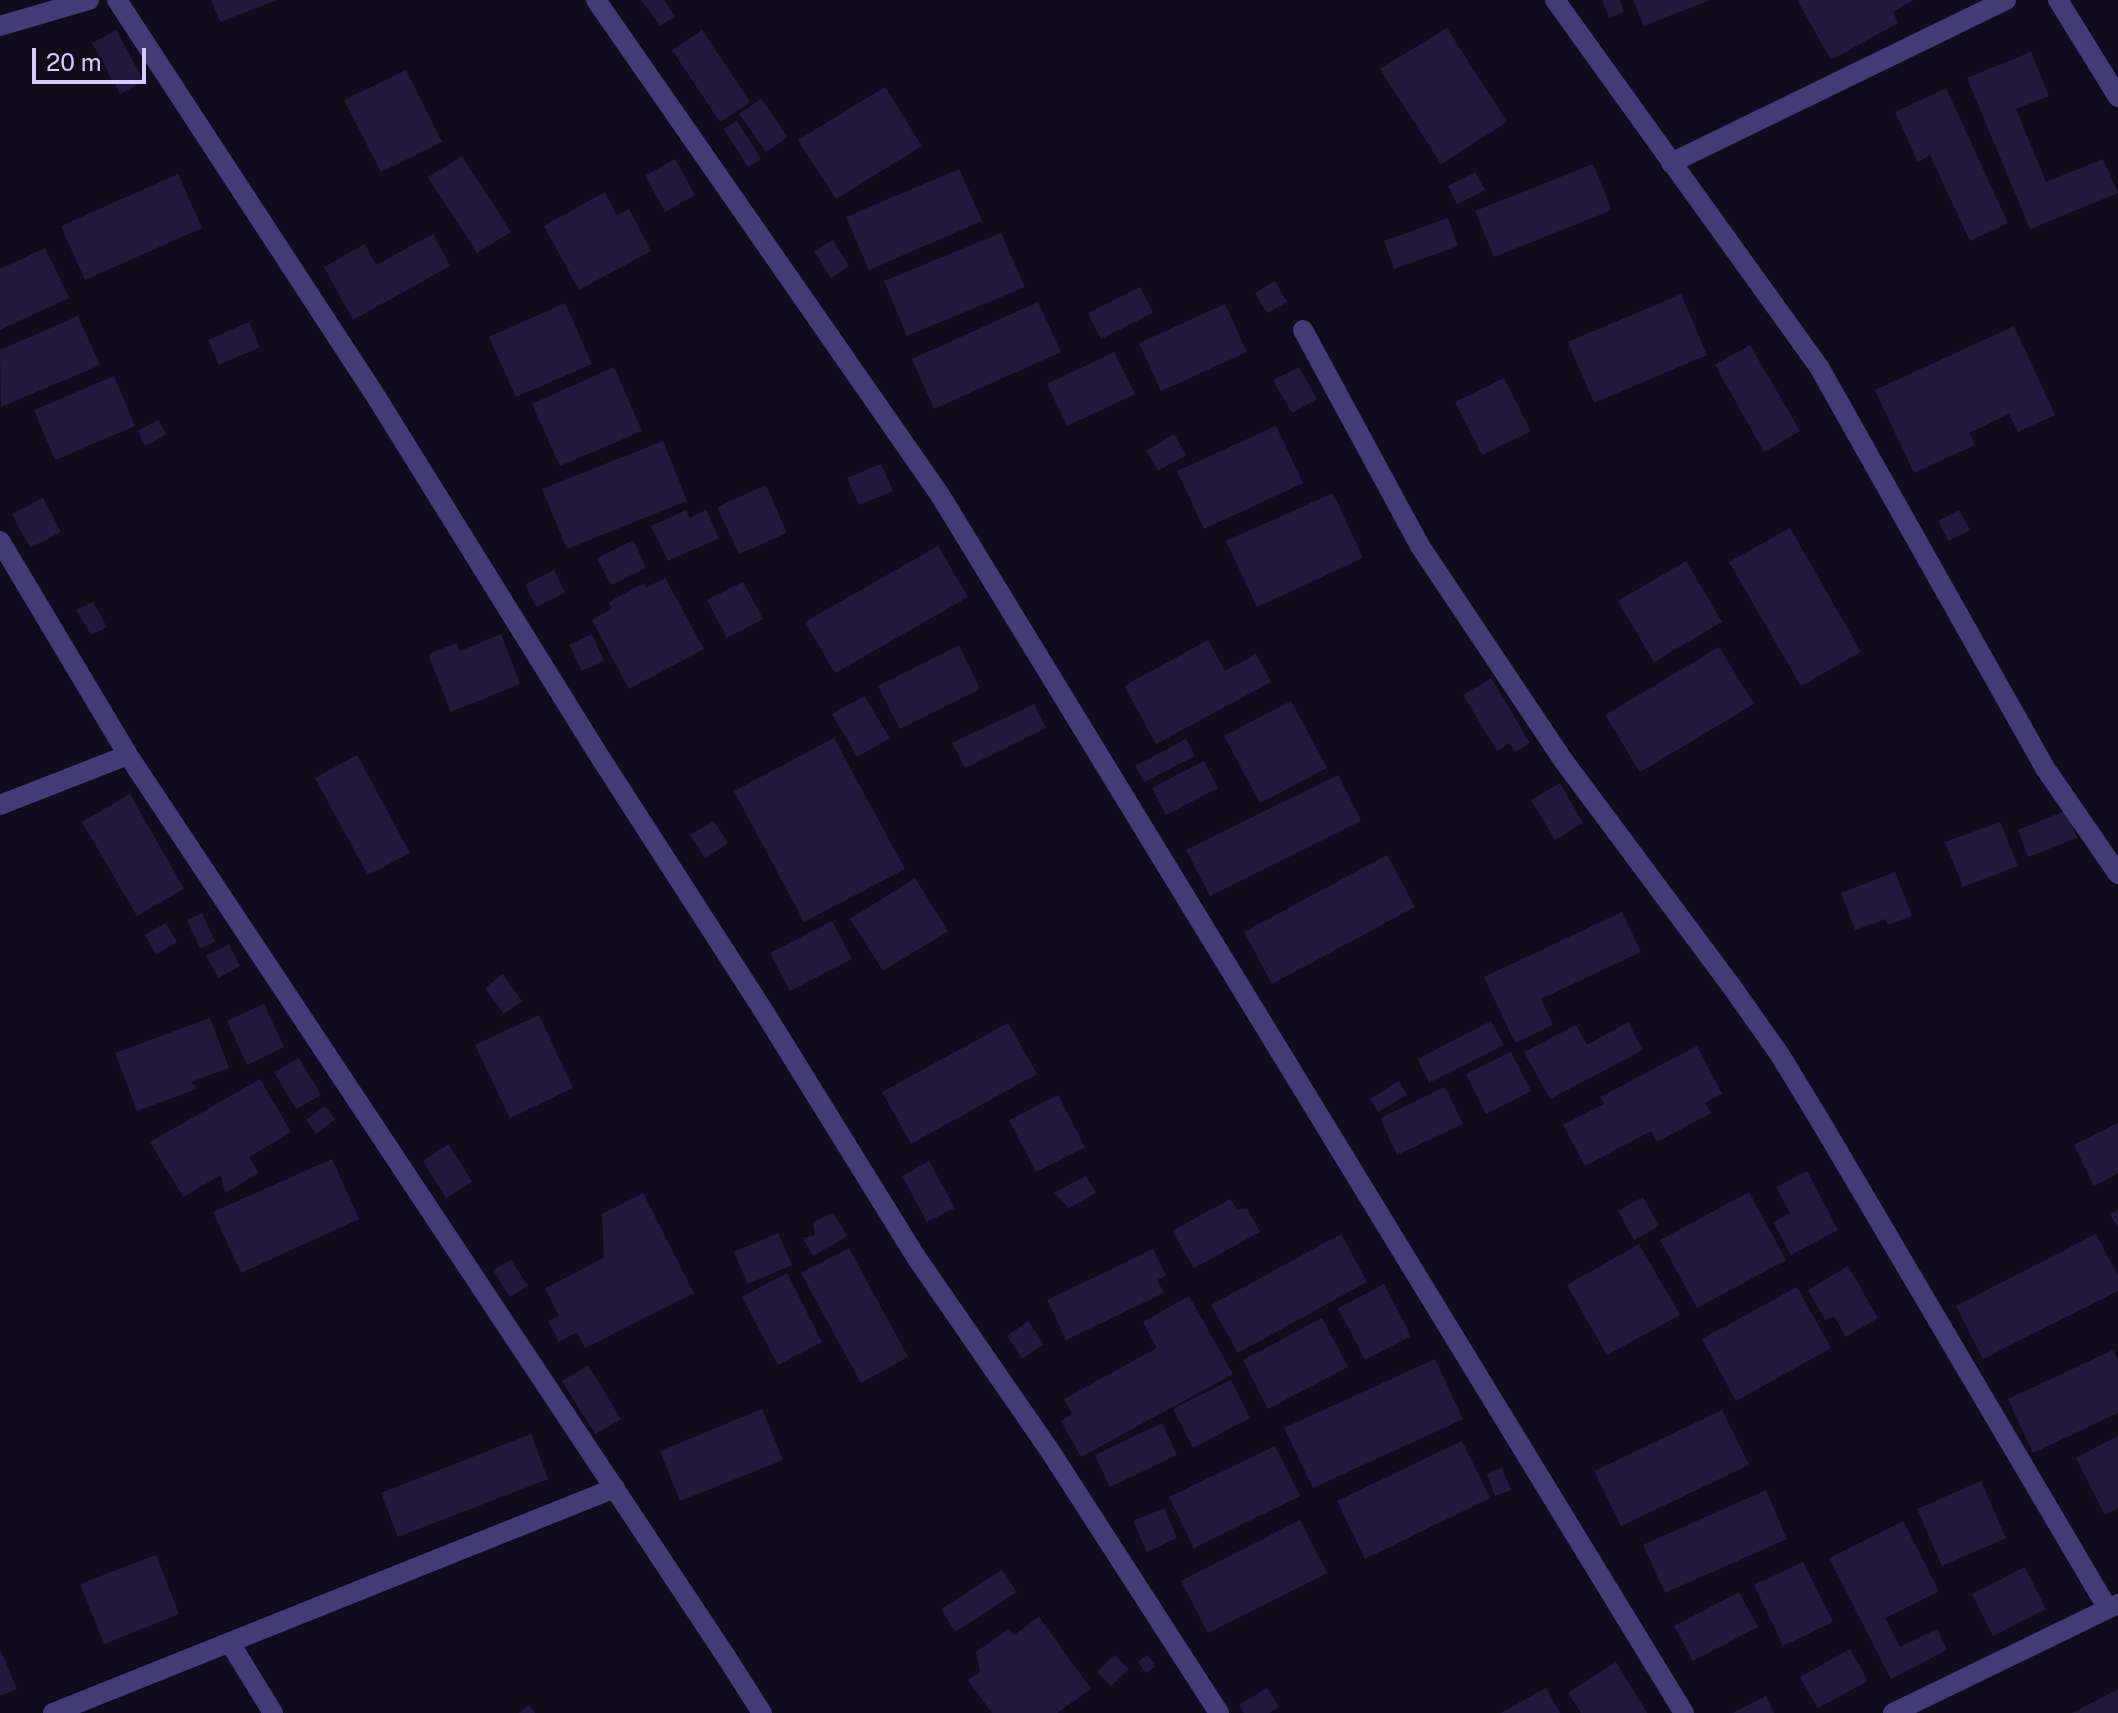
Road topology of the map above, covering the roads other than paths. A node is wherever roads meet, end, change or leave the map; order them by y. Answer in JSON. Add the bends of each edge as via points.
{"nodes":[{"id":1,"x":89,"y":0,"type":"edge"},
{"id":2,"x":117,"y":0,"type":"edge"},
{"id":3,"x":596,"y":0,"type":"edge"},
{"id":4,"x":1555,"y":0,"type":"edge"},
{"id":5,"x":2006,"y":0,"type":"edge"},
{"id":6,"x":2058,"y":0,"type":"edge"},
{"id":7,"x":0,"y":26,"type":"edge"},
{"id":8,"x":2118,"y":97,"type":"edge"},
{"id":9,"x":1671,"y":163,"type":"junction"},
{"id":10,"x":1303,"y":330,"type":"dead end"},
{"id":11,"x":0,"y":541,"type":"edge"},
{"id":12,"x":128,"y":755,"type":"junction"},
{"id":13,"x":0,"y":805,"type":"edge"},
{"id":14,"x":2118,"y":874,"type":"edge"},
{"id":15,"x":615,"y":1488,"type":"junction"},
{"id":16,"x":2113,"y":1607,"type":"edge"},
{"id":17,"x":230,"y":1643,"type":"junction"},
{"id":18,"x":53,"y":1713,"type":"edge"},
{"id":19,"x":273,"y":1713,"type":"edge"},
{"id":20,"x":762,"y":1713,"type":"edge"},
{"id":21,"x":1219,"y":1713,"type":"edge"},
{"id":22,"x":1684,"y":1713,"type":"edge"},
{"id":23,"x":1893,"y":1713,"type":"edge"}],
"edges":[{"from":1,"to":7,"type":"street"},
{"from":2,"to":21,"type":"street","via":[[375,395],[916,1257],[1050,1451]]},
{"from":3,"to":22,"type":"street","via":[[940,495]]},
{"from":4,"to":9,"type":"street"},
{"from":5,"to":9,"type":"street"},
{"from":6,"to":8,"type":"street"},
{"from":9,"to":14,"type":"street","via":[[1819,367],[2045,768]]},
{"from":10,"to":16,"type":"street","via":[[1420,546],[1563,760],[1780,1055]]},
{"from":11,"to":12,"type":"street"},
{"from":12,"to":13,"type":"street"},
{"from":12,"to":15,"type":"street"},
{"from":15,"to":17,"type":"street"},
{"from":15,"to":20,"type":"street"},
{"from":16,"to":23,"type":"street"},
{"from":17,"to":18,"type":"street"},
{"from":17,"to":19,"type":"street"}]}
